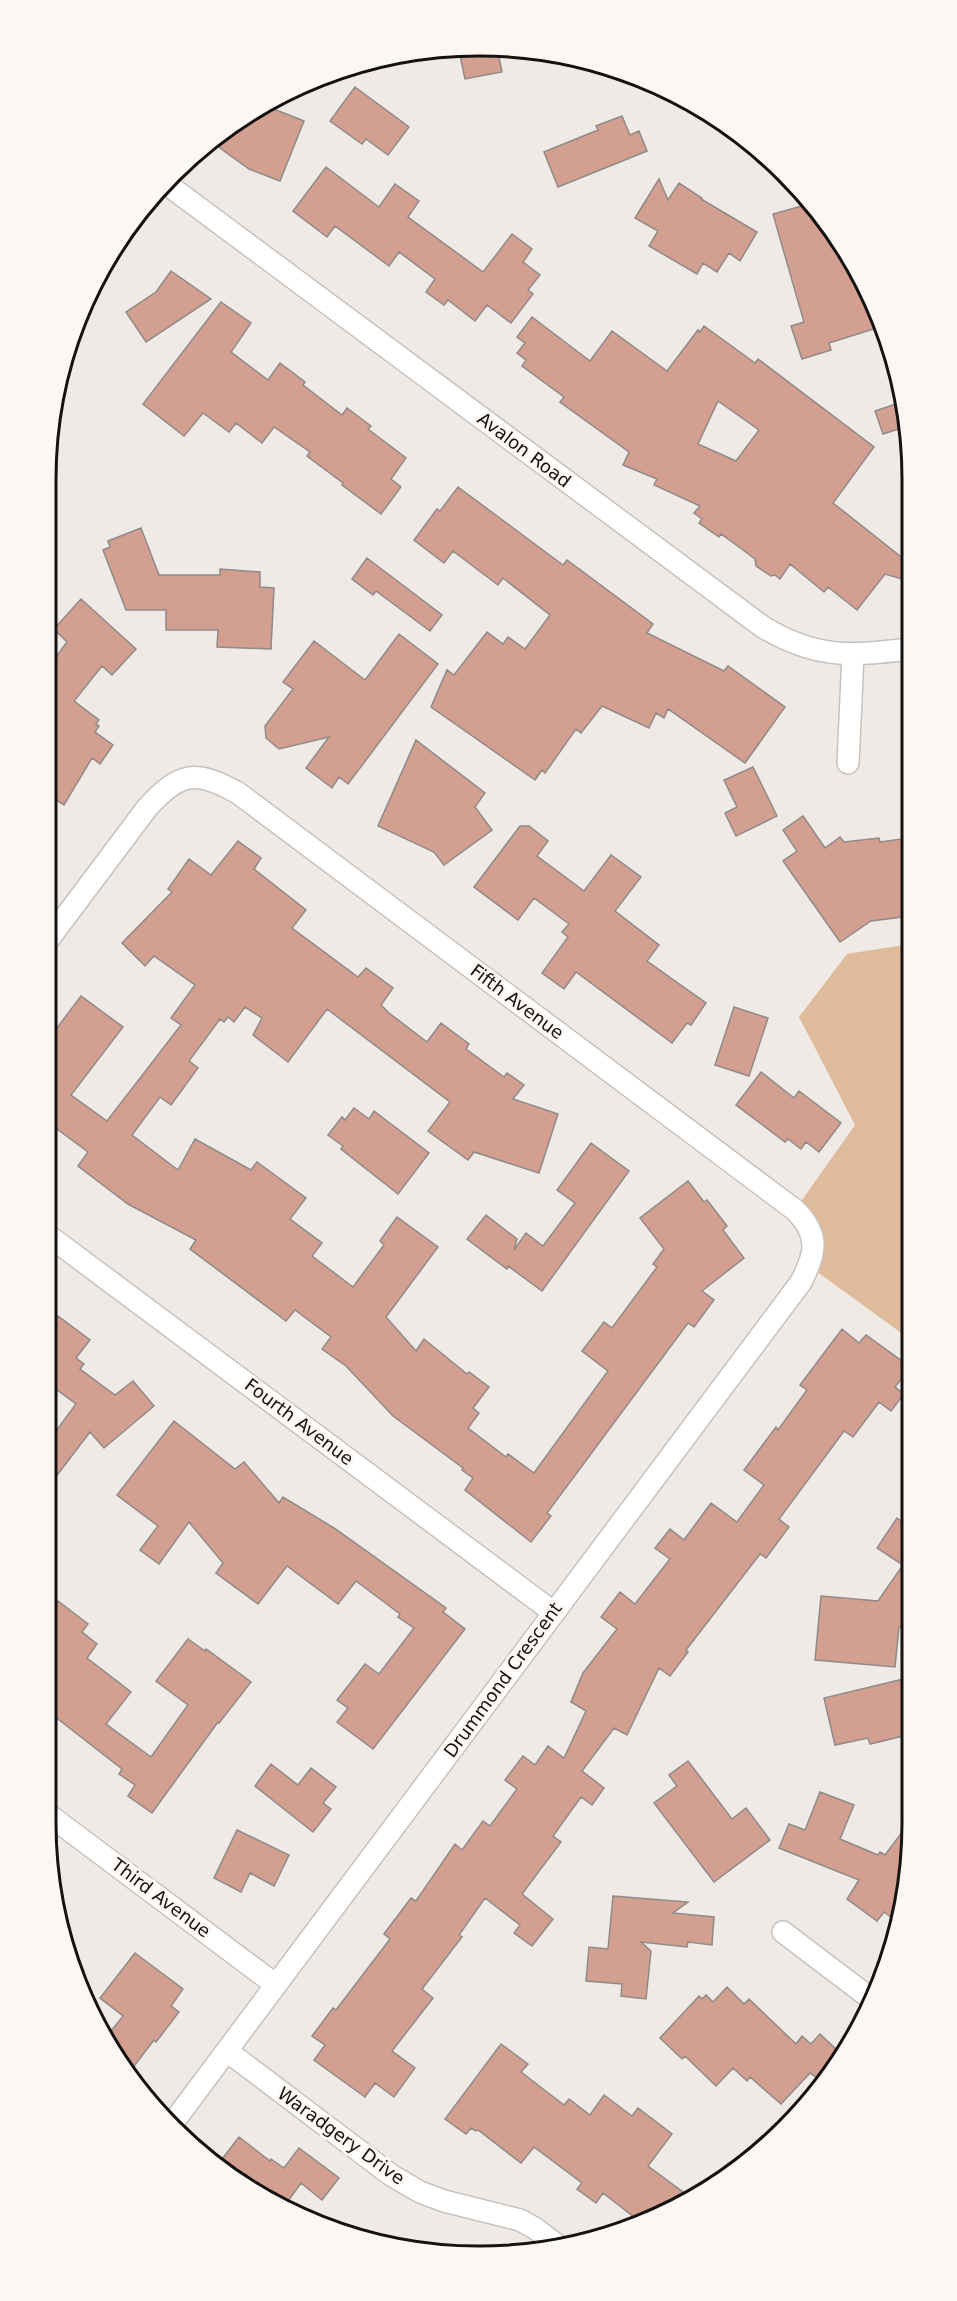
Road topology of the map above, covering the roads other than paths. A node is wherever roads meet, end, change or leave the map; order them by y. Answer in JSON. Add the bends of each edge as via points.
{"nodes":[{"id":1,"x":171,"y":187,"type":"edge"},
{"id":2,"x":902,"y":650,"type":"edge"},
{"id":3,"x":853,"y":655,"type":"junction"},
{"id":4,"x":848,"y":763,"type":"dead end"},
{"id":5,"x":56,"y":929,"type":"edge"},
{"id":6,"x":810,"y":1228,"type":"joint"},
{"id":7,"x":56,"y":1241,"type":"edge"},
{"id":8,"x":553,"y":1612,"type":"junction"},
{"id":9,"x":56,"y":1820,"type":"edge"},
{"id":10,"x":783,"y":1932,"type":"dead end"},
{"id":11,"x":276,"y":1985,"type":"junction"},
{"id":12,"x":865,"y":1994,"type":"edge"},
{"id":13,"x":227,"y":2051,"type":"junction"},
{"id":14,"x":176,"y":2119,"type":"edge"},
{"id":15,"x":548,"y":2239,"type":"edge"}],
"edges":[{"from":1,"to":3,"type":"street","name":"Avalon Road","via":[[763,627],[808,649]]},
{"from":2,"to":3,"type":"street","name":"Avalon Road"},
{"from":3,"to":4,"type":"street"},
{"from":5,"to":6,"type":"street","name":"Fifth Avenue","via":[[165,788],[196,778],[219,782],[795,1210]]},
{"from":6,"to":8,"type":"street","name":"Drummond Crescent","via":[[812,1256],[801,1282]]},
{"from":7,"to":8,"type":"street","name":"Fourth Avenue"},
{"from":8,"to":11,"type":"street","name":"Drummond Crescent"},
{"from":9,"to":11,"type":"street","name":"Third Avenue"},
{"from":10,"to":12,"type":"street"},
{"from":11,"to":13,"type":"street","name":"Drummond Crescent"},
{"from":13,"to":14,"type":"street","name":"Drummond Crescent"},
{"from":13,"to":15,"type":"street","name":"Waradgery Drive","via":[[391,2175],[420,2192],[520,2220]]}]}
